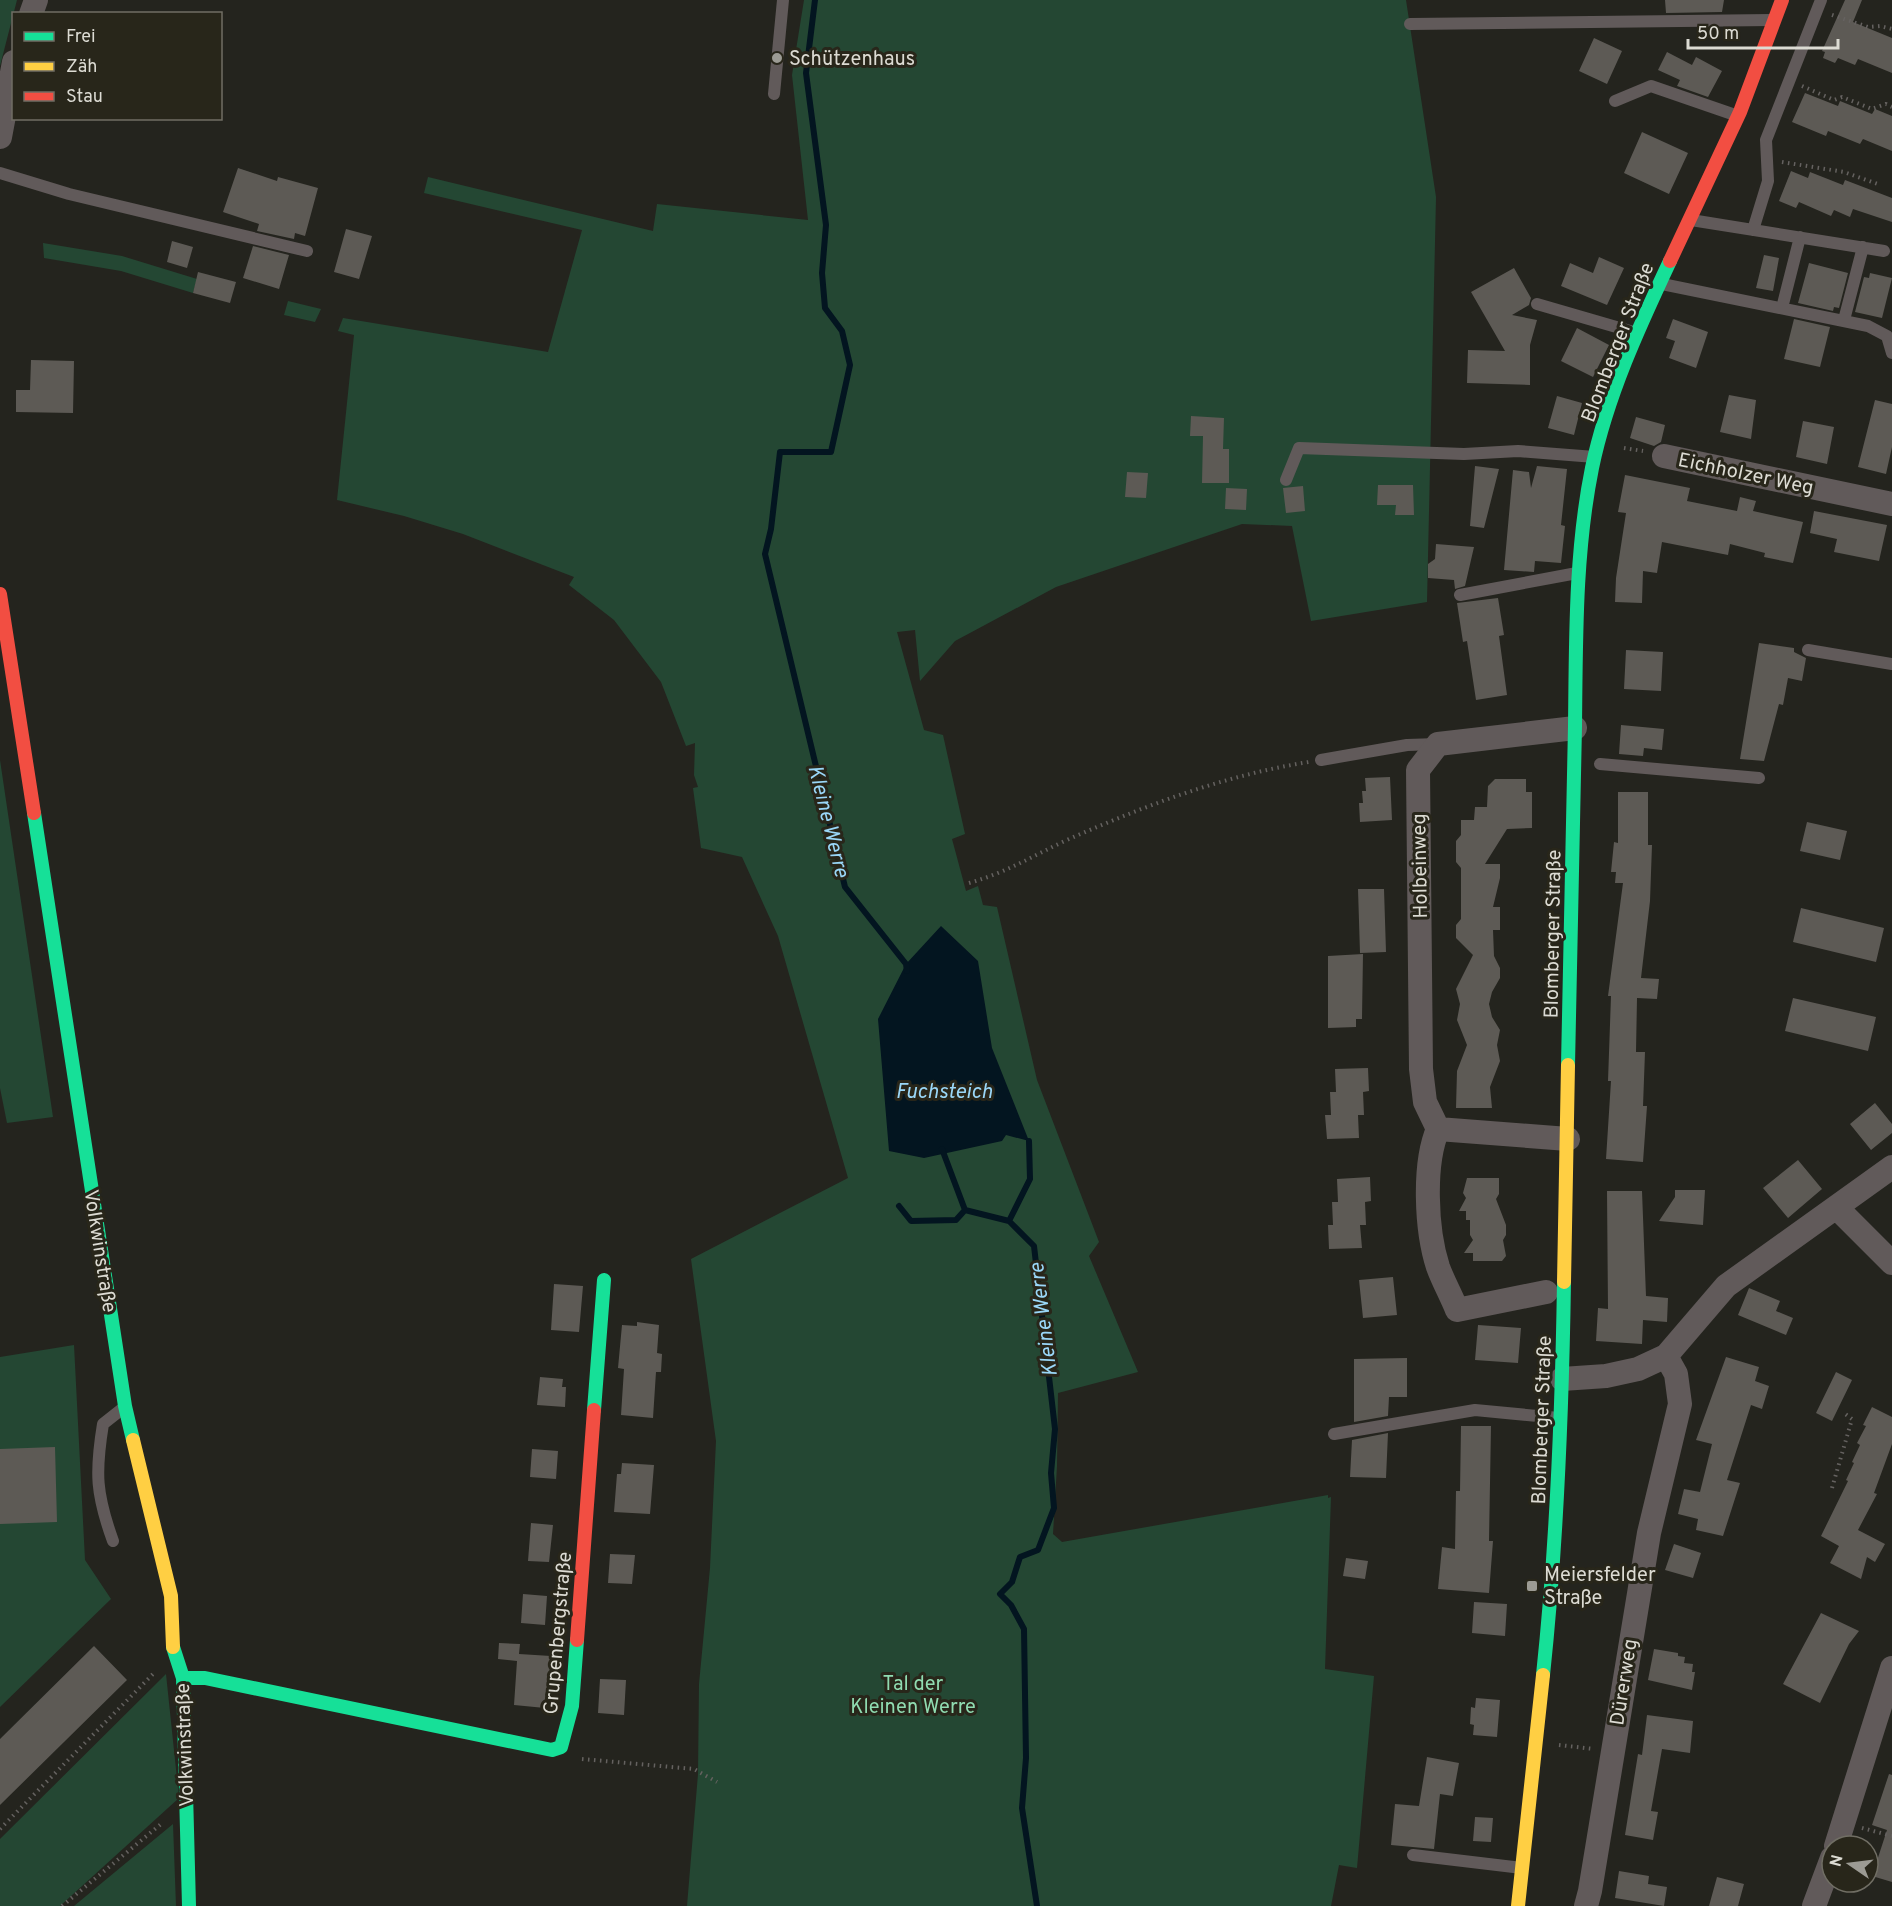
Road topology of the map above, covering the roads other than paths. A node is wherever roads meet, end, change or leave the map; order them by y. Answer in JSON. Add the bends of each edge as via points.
{"nodes":[{"id":1,"x":783,"y":0,"type":"edge"},
{"id":2,"x":1782,"y":0,"type":"edge"},
{"id":3,"x":1819,"y":5,"type":"edge"},
{"id":4,"x":1775,"y":20,"type":"junction"},
{"id":5,"x":1410,"y":24,"type":"dead end"},
{"id":6,"x":12,"y":73,"type":"edge"},
{"id":7,"x":774,"y":94,"type":"dead end"},
{"id":8,"x":1615,"y":101,"type":"dead end"},
{"id":9,"x":1738,"y":117,"type":"junction"},
{"id":10,"x":0,"y":137,"type":"edge"},
{"id":11,"x":0,"y":172,"type":"edge"},
{"id":12,"x":1689,"y":220,"type":"junction"},
{"id":13,"x":1753,"y":230,"type":"junction"},
{"id":14,"x":1800,"y":237,"type":"junction"},
{"id":15,"x":1863,"y":247,"type":"junction"},
{"id":16,"x":307,"y":251,"type":"dead end"},
{"id":17,"x":1884,"y":251,"type":"dead end"},
{"id":18,"x":1658,"y":284,"type":"junction"},
{"id":19,"x":1537,"y":304,"type":"dead end"},
{"id":20,"x":1782,"y":308,"type":"junction"},
{"id":21,"x":1844,"y":320,"type":"junction"},
{"id":22,"x":1638,"y":333,"type":"junction"},
{"id":23,"x":1892,"y":353,"type":"edge"},
{"id":24,"x":1665,"y":456,"type":"road end"},
{"id":25,"x":1596,"y":457,"type":"junction"},
{"id":26,"x":1286,"y":480,"type":"dead end"},
{"id":27,"x":1892,"y":504,"type":"edge"},
{"id":28,"x":1581,"y":573,"type":"junction"},
{"id":29,"x":0,"y":594,"type":"edge"},
{"id":30,"x":1460,"y":595,"type":"dead end"},
{"id":31,"x":1808,"y":650,"type":"dead end"},
{"id":32,"x":1892,"y":664,"type":"edge"},
{"id":33,"x":1575,"y":728,"type":"junction"},
{"id":34,"x":1438,"y":744,"type":"junction"},
{"id":35,"x":1321,"y":760,"type":"road end"},
{"id":36,"x":1600,"y":764,"type":"dead end"},
{"id":37,"x":1760,"y":778,"type":"dead end"},
{"id":38,"x":1438,"y":1129,"type":"junction"},
{"id":39,"x":1568,"y":1139,"type":"junction"},
{"id":40,"x":1892,"y":1167,"type":"edge"},
{"id":41,"x":1837,"y":1208,"type":"junction"},
{"id":42,"x":1892,"y":1263,"type":"edge"},
{"id":43,"x":604,"y":1280,"type":"dead end"},
{"id":44,"x":1546,"y":1292,"type":"dead end"},
{"id":45,"x":1666,"y":1356,"type":"junction"},
{"id":46,"x":1562,"y":1379,"type":"junction"},
{"id":47,"x":125,"y":1406,"type":"junction"},
{"id":48,"x":1561,"y":1418,"type":"junction"},
{"id":49,"x":1335,"y":1434,"type":"dead end"},
{"id":50,"x":113,"y":1541,"type":"dead end"},
{"id":51,"x":1892,"y":1668,"type":"edge"},
{"id":52,"x":183,"y":1678,"type":"junction"},
{"id":53,"x":1840,"y":1834,"type":"edge"},
{"id":54,"x":1413,"y":1855,"type":"dead end"},
{"id":55,"x":1523,"y":1868,"type":"junction"},
{"id":56,"x":1820,"y":1890,"type":"edge"},
{"id":57,"x":189,"y":1906,"type":"edge"},
{"id":58,"x":1518,"y":1906,"type":"edge"},
{"id":59,"x":1586,"y":1906,"type":"edge"},
{"id":60,"x":1814,"y":1906,"type":"edge"}],
"edges":[{"from":1,"to":7,"type":"lane"},
{"from":2,"to":4,"type":"street","name":"Blomberger Straße"},
{"from":3,"to":13,"type":"lane","via":[[1766,140],[1768,181]]},
{"from":4,"to":5,"type":"lane"},
{"from":4,"to":9,"type":"street","name":"Blomberger Straße"},
{"from":6,"to":10,"type":"street"},
{"from":8,"to":9,"type":"lane","via":[[1651,86]]},
{"from":9,"to":12,"type":"street","name":"Blomberger Straße"},
{"from":11,"to":16,"type":"lane","via":[[69,194]]},
{"from":12,"to":13,"type":"lane"},
{"from":12,"to":18,"type":"street","name":"Blomberger Straße"},
{"from":13,"to":14,"type":"lane"},
{"from":14,"to":15,"type":"lane"},
{"from":14,"to":20,"type":"lane"},
{"from":15,"to":17,"type":"lane"},
{"from":15,"to":21,"type":"lane"},
{"from":18,"to":20,"type":"lane"},
{"from":18,"to":22,"type":"street","name":"Blomberger Straße"},
{"from":19,"to":22,"type":"lane"},
{"from":20,"to":21,"type":"lane"},
{"from":21,"to":23,"type":"lane","via":[[1887,336]]},
{"from":22,"to":25,"type":"street","name":"Blomberger Straße"},
{"from":24,"to":27,"type":"street","name":"Eichholzer Weg"},
{"from":25,"to":26,"type":"lane","via":[[1518,451],[1464,454],[1299,448]]},
{"from":25,"to":28,"type":"street","name":"Blomberger Straße"},
{"from":28,"to":30,"type":"lane"},
{"from":28,"to":33,"type":"street","name":"Blomberger Straße"},
{"from":29,"to":47,"type":"street","name":"Volkwinstraße"},
{"from":31,"to":32,"type":"lane"},
{"from":33,"to":34,"type":"street"},
{"from":33,"to":39,"type":"street","name":"Blomberger Straße"},
{"from":34,"to":35,"type":"lane","via":[[1407,745]]},
{"from":34,"to":38,"type":"street","name":"Holbeinweg","via":[[1418,770],[1418,782],[1421,1069],[1425,1102]]},
{"from":36,"to":37,"type":"lane"},
{"from":38,"to":39,"type":"street"},
{"from":38,"to":44,"type":"street","via":[[1428,1166],[1431,1236],[1438,1266],[1457,1310]]},
{"from":39,"to":46,"type":"street","name":"Blomberger Straße"},
{"from":40,"to":41,"type":"street"},
{"from":41,"to":42,"type":"street"},
{"from":41,"to":45,"type":"street","via":[[1726,1286]]},
{"from":43,"to":52,"type":"street","name":"Grupenbergstraße","via":[[572,1706],[561,1747],[552,1750],[205,1678]]},
{"from":45,"to":46,"type":"street","via":[[1638,1369],[1606,1377]]},
{"from":45,"to":59,"type":"street","name":"Dürerweg","via":[[1676,1374],[1680,1404],[1649,1533]]},
{"from":46,"to":48,"type":"street","name":"Blomberger Straße"},
{"from":47,"to":50,"type":"lane","via":[[103,1424],[97,1463],[100,1506]]},
{"from":47,"to":52,"type":"street","name":"Volkwinstraße","via":[[171,1596],[173,1653]]},
{"from":48,"to":49,"type":"lane","via":[[1475,1410]]},
{"from":48,"to":55,"type":"street","name":"Blomberger Straße","via":[[1551,1590]]},
{"from":51,"to":53,"type":"street"},
{"from":52,"to":57,"type":"street","name":"Volkwinstraße"},
{"from":54,"to":55,"type":"lane"},
{"from":55,"to":58,"type":"street","name":"Blomberger Straße"},
{"from":56,"to":60,"type":"street"}]}
